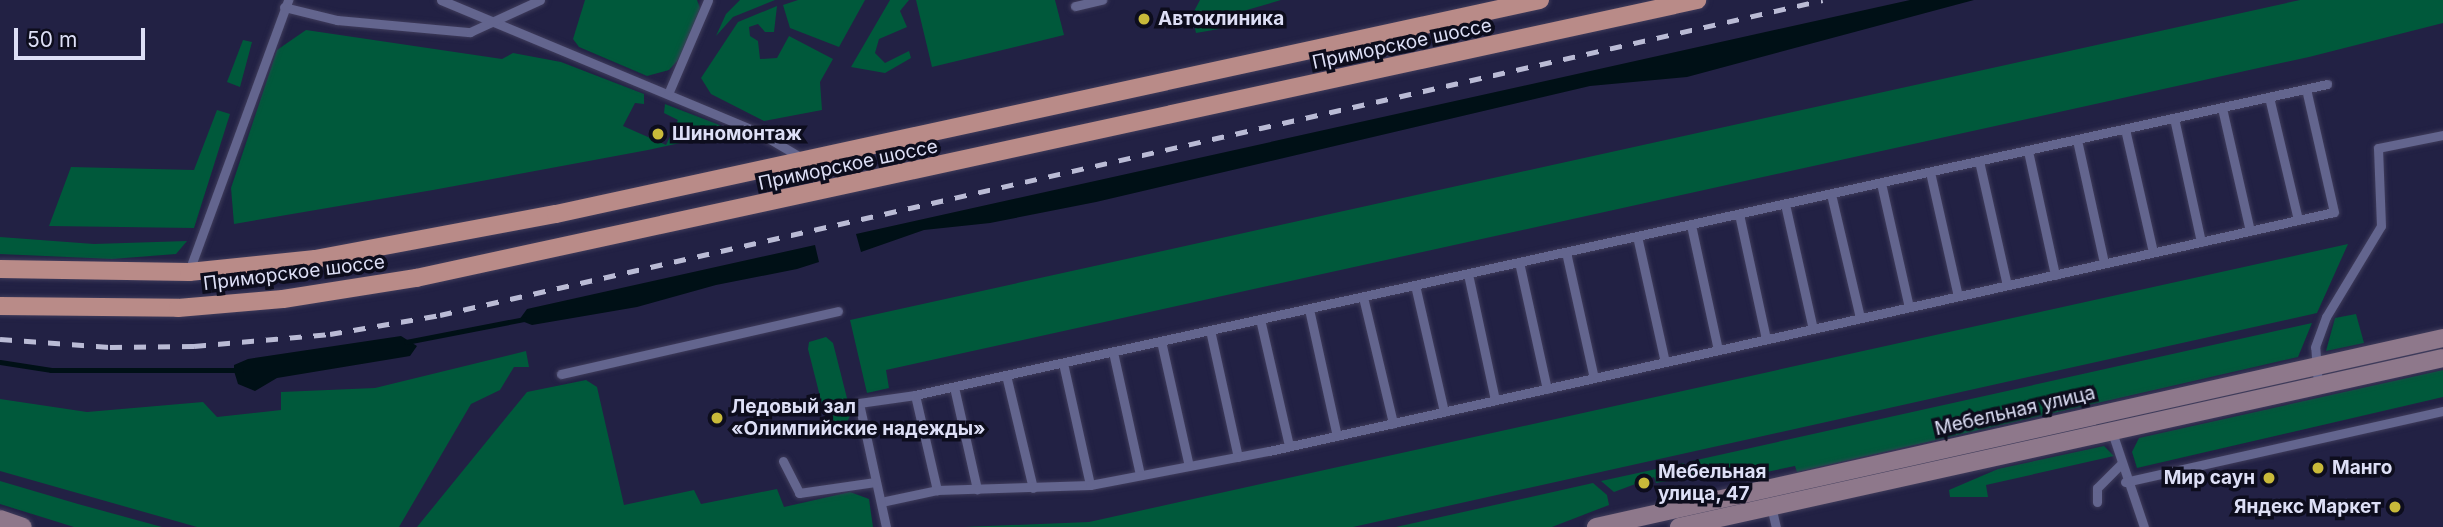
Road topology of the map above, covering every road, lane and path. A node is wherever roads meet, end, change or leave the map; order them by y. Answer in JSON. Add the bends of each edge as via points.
{"nodes":[{"id":1,"x":441,"y":0,"type":"edge"},
{"id":2,"x":540,"y":0,"type":"edge"},
{"id":3,"x":708,"y":0,"type":"edge"},
{"id":4,"x":1102,"y":0,"type":"edge"},
{"id":5,"x":1540,"y":0,"type":"edge"},
{"id":6,"x":1697,"y":0,"type":"edge"},
{"id":7,"x":286,"y":4,"type":"edge"},
{"id":8,"x":1075,"y":6,"type":"dead end"},
{"id":9,"x":495,"y":22,"type":"junction"},
{"id":10,"x":2327,"y":85,"type":"dead end"},
{"id":11,"x":2305,"y":89,"type":"junction"},
{"id":12,"x":668,"y":94,"type":"junction"},
{"id":13,"x":2269,"y":97,"type":"junction"},
{"id":14,"x":2222,"y":108,"type":"junction"},
{"id":15,"x":2174,"y":118,"type":"junction"},
{"id":16,"x":2125,"y":129,"type":"junction"},
{"id":17,"x":2443,"y":135,"type":"edge"},
{"id":18,"x":2077,"y":139,"type":"junction"},
{"id":19,"x":2028,"y":151,"type":"junction"},
{"id":20,"x":804,"y":159,"type":"junction"},
{"id":21,"x":1979,"y":161,"type":"junction"},
{"id":22,"x":1930,"y":172,"type":"junction"},
{"id":23,"x":1881,"y":183,"type":"junction"},
{"id":24,"x":1831,"y":194,"type":"junction"},
{"id":25,"x":1785,"y":204,"type":"junction"},
{"id":26,"x":1739,"y":214,"type":"junction"},
{"id":27,"x":2298,"y":220,"type":"junction"},
{"id":28,"x":1691,"y":225,"type":"junction"},
{"id":29,"x":2250,"y":231,"type":"junction"},
{"id":30,"x":1637,"y":236,"type":"junction"},
{"id":31,"x":2201,"y":242,"type":"junction"},
{"id":32,"x":1566,"y":252,"type":"junction"},
{"id":33,"x":2153,"y":252,"type":"junction"},
{"id":34,"x":1519,"y":262,"type":"junction"},
{"id":35,"x":2104,"y":263,"type":"junction"},
{"id":36,"x":0,"y":269,"type":"edge"},
{"id":37,"x":189,"y":272,"type":"junction"},
{"id":38,"x":1468,"y":274,"type":"junction"},
{"id":39,"x":2055,"y":275,"type":"junction"},
{"id":40,"x":1415,"y":285,"type":"junction"},
{"id":41,"x":2007,"y":285,"type":"junction"},
{"id":42,"x":1958,"y":296,"type":"junction"},
{"id":43,"x":1363,"y":297,"type":"junction"},
{"id":44,"x":0,"y":306,"type":"edge"},
{"id":45,"x":1909,"y":307,"type":"junction"},
{"id":46,"x":1309,"y":309,"type":"junction"},
{"id":47,"x":838,"y":311,"type":"dead end"},
{"id":48,"x":1860,"y":318,"type":"junction"},
{"id":49,"x":1260,"y":319,"type":"junction"},
{"id":50,"x":1813,"y":329,"type":"junction"},
{"id":51,"x":1210,"y":330,"type":"junction"},
{"id":52,"x":2443,"y":338,"type":"edge"},
{"id":53,"x":1766,"y":339,"type":"junction"},
{"id":54,"x":1161,"y":341,"type":"junction"},
{"id":55,"x":1718,"y":350,"type":"junction"},
{"id":56,"x":1113,"y":352,"type":"junction"},
{"id":57,"x":2443,"y":358,"type":"edge"},
{"id":58,"x":1665,"y":362,"type":"junction"},
{"id":59,"x":1063,"y":363,"type":"junction"},
{"id":60,"x":2314,"y":366,"type":"junction"},
{"id":61,"x":561,"y":374,"type":"dead end"},
{"id":62,"x":1006,"y":375,"type":"junction"},
{"id":63,"x":1594,"y":378,"type":"junction"},
{"id":64,"x":2318,"y":386,"type":"junction"},
{"id":65,"x":954,"y":387,"type":"junction"},
{"id":66,"x":1547,"y":388,"type":"junction"},
{"id":67,"x":915,"y":395,"type":"junction"},
{"id":68,"x":1495,"y":400,"type":"junction"},
{"id":69,"x":2443,"y":411,"type":"edge"},
{"id":70,"x":1444,"y":412,"type":"junction"},
{"id":71,"x":2107,"y":412,"type":"junction"},
{"id":72,"x":1393,"y":423,"type":"junction"},
{"id":73,"x":2111,"y":431,"type":"junction"},
{"id":74,"x":1337,"y":436,"type":"junction"},
{"id":75,"x":1289,"y":446,"type":"junction"},
{"id":76,"x":1238,"y":457,"type":"junction"},
{"id":77,"x":783,"y":461,"type":"dead end"},
{"id":78,"x":2120,"y":465,"type":"junction"},
{"id":79,"x":1189,"y":466,"type":"junction"},
{"id":80,"x":1140,"y":475,"type":"junction"},
{"id":81,"x":875,"y":482,"type":"junction"},
{"id":82,"x":2125,"y":482,"type":"junction"},
{"id":83,"x":1090,"y":485,"type":"junction"},
{"id":84,"x":1033,"y":488,"type":"junction"},
{"id":85,"x":977,"y":489,"type":"junction"},
{"id":86,"x":937,"y":490,"type":"junction"},
{"id":87,"x":881,"y":502,"type":"junction"},
{"id":88,"x":2097,"y":502,"type":"dead end"},
{"id":89,"x":1771,"y":506,"type":"junction"},
{"id":90,"x":0,"y":519,"type":"edge"},
{"id":91,"x":23,"y":527,"type":"edge"},
{"id":92,"x":886,"y":527,"type":"edge"},
{"id":93,"x":1596,"y":527,"type":"edge"},
{"id":94,"x":1679,"y":527,"type":"edge"},
{"id":95,"x":1776,"y":527,"type":"edge"},
{"id":96,"x":2144,"y":527,"type":"edge"}],
"edges":[{"from":1,"to":9,"type":"lane"},
{"from":2,"to":9,"type":"lane"},
{"from":3,"to":12,"type":"lane"},
{"from":4,"to":8,"type":"lane"},
{"from":5,"to":20,"type":"main road","name":"Приморское шоссе"},
{"from":6,"to":44,"type":"main road","name":"Приморское шоссе","via":[[416,278],[283,299],[178,308]]},
{"from":7,"to":9,"type":"lane","via":[[337,20],[470,32]]},
{"from":7,"to":37,"type":"lane"},
{"from":9,"to":12,"type":"lane"},
{"from":10,"to":11,"type":"lane"},
{"from":11,"to":13,"type":"lane"},
{"from":11,"to":27,"type":"lane","via":[[2334,212]]},
{"from":12,"to":20,"type":"lane","via":[[756,131]]},
{"from":13,"to":14,"type":"lane"},
{"from":13,"to":27,"type":"lane"},
{"from":14,"to":15,"type":"lane"},
{"from":14,"to":29,"type":"lane"},
{"from":15,"to":16,"type":"lane"},
{"from":15,"to":31,"type":"lane"},
{"from":16,"to":18,"type":"lane"},
{"from":16,"to":33,"type":"lane"},
{"from":17,"to":60,"type":"lane","via":[[2378,148],[2381,226],[2326,317],[2315,347]]},
{"from":18,"to":19,"type":"lane"},
{"from":18,"to":35,"type":"lane"},
{"from":19,"to":21,"type":"lane"},
{"from":19,"to":39,"type":"lane"},
{"from":20,"to":37,"type":"main road","name":"Приморское шоссе","via":[[427,240],[315,259]]},
{"from":21,"to":22,"type":"lane"},
{"from":21,"to":41,"type":"lane"},
{"from":22,"to":23,"type":"lane"},
{"from":22,"to":42,"type":"lane"},
{"from":23,"to":24,"type":"lane"},
{"from":23,"to":45,"type":"lane"},
{"from":24,"to":25,"type":"lane"},
{"from":24,"to":48,"type":"lane"},
{"from":25,"to":26,"type":"lane"},
{"from":25,"to":50,"type":"lane"},
{"from":26,"to":28,"type":"lane"},
{"from":26,"to":53,"type":"lane"},
{"from":27,"to":29,"type":"lane"},
{"from":28,"to":30,"type":"lane"},
{"from":28,"to":55,"type":"lane"},
{"from":29,"to":31,"type":"lane"},
{"from":30,"to":32,"type":"lane"},
{"from":30,"to":58,"type":"lane"},
{"from":31,"to":33,"type":"lane"},
{"from":32,"to":34,"type":"lane"},
{"from":32,"to":63,"type":"lane"},
{"from":33,"to":35,"type":"lane"},
{"from":34,"to":38,"type":"lane"},
{"from":34,"to":66,"type":"lane"},
{"from":35,"to":39,"type":"lane"},
{"from":36,"to":37,"type":"main road","name":"Приморское шоссе"},
{"from":38,"to":40,"type":"lane"},
{"from":38,"to":68,"type":"lane"},
{"from":39,"to":41,"type":"lane"},
{"from":40,"to":43,"type":"lane"},
{"from":40,"to":70,"type":"lane"},
{"from":41,"to":42,"type":"lane"},
{"from":42,"to":45,"type":"lane"},
{"from":43,"to":46,"type":"lane"},
{"from":43,"to":72,"type":"lane"},
{"from":45,"to":48,"type":"lane"},
{"from":46,"to":49,"type":"lane"},
{"from":46,"to":74,"type":"lane"},
{"from":47,"to":61,"type":"lane"},
{"from":48,"to":50,"type":"lane"},
{"from":49,"to":51,"type":"lane"},
{"from":49,"to":75,"type":"lane"},
{"from":50,"to":53,"type":"lane"},
{"from":51,"to":54,"type":"lane"},
{"from":51,"to":76,"type":"lane"},
{"from":52,"to":60,"type":"street","name":"Мебельная улица"},
{"from":53,"to":55,"type":"lane"},
{"from":54,"to":56,"type":"lane"},
{"from":54,"to":79,"type":"lane"},
{"from":55,"to":58,"type":"lane"},
{"from":56,"to":59,"type":"lane"},
{"from":56,"to":80,"type":"lane"},
{"from":57,"to":64,"type":"street","name":"Мебельная улица"},
{"from":58,"to":63,"type":"lane"},
{"from":59,"to":62,"type":"lane"},
{"from":59,"to":83,"type":"lane"},
{"from":60,"to":64,"type":"lane"},
{"from":60,"to":71,"type":"street","name":"Мебельная улица"},
{"from":62,"to":65,"type":"lane"},
{"from":62,"to":84,"type":"lane"},
{"from":63,"to":66,"type":"lane"},
{"from":64,"to":73,"type":"street","name":"Мебельная улица"},
{"from":65,"to":67,"type":"lane"},
{"from":65,"to":85,"type":"lane"},
{"from":66,"to":68,"type":"lane"},
{"from":67,"to":81,"type":"lane","via":[[859,403]]},
{"from":67,"to":86,"type":"lane"},
{"from":68,"to":70,"type":"lane"},
{"from":69,"to":82,"type":"lane"},
{"from":70,"to":72,"type":"lane"},
{"from":71,"to":73,"type":"lane"},
{"from":71,"to":93,"type":"street","name":"Мебельная улица"},
{"from":72,"to":74,"type":"lane"},
{"from":73,"to":78,"type":"lane"},
{"from":73,"to":89,"type":"street","name":"Мебельная улица"},
{"from":74,"to":75,"type":"lane"},
{"from":75,"to":76,"type":"lane"},
{"from":76,"to":79,"type":"lane"},
{"from":77,"to":81,"type":"lane","via":[[799,493]]},
{"from":78,"to":82,"type":"lane"},
{"from":78,"to":88,"type":"lane","via":[[2097,488]]},
{"from":79,"to":80,"type":"lane"},
{"from":80,"to":83,"type":"lane"},
{"from":81,"to":87,"type":"lane"},
{"from":82,"to":96,"type":"lane"},
{"from":83,"to":84,"type":"lane"},
{"from":84,"to":85,"type":"lane"},
{"from":85,"to":86,"type":"lane"},
{"from":86,"to":87,"type":"lane"},
{"from":87,"to":92,"type":"lane"},
{"from":89,"to":94,"type":"street","name":"Мебельная улица"},
{"from":89,"to":95,"type":"lane"},
{"from":90,"to":91,"type":"street"}]}
